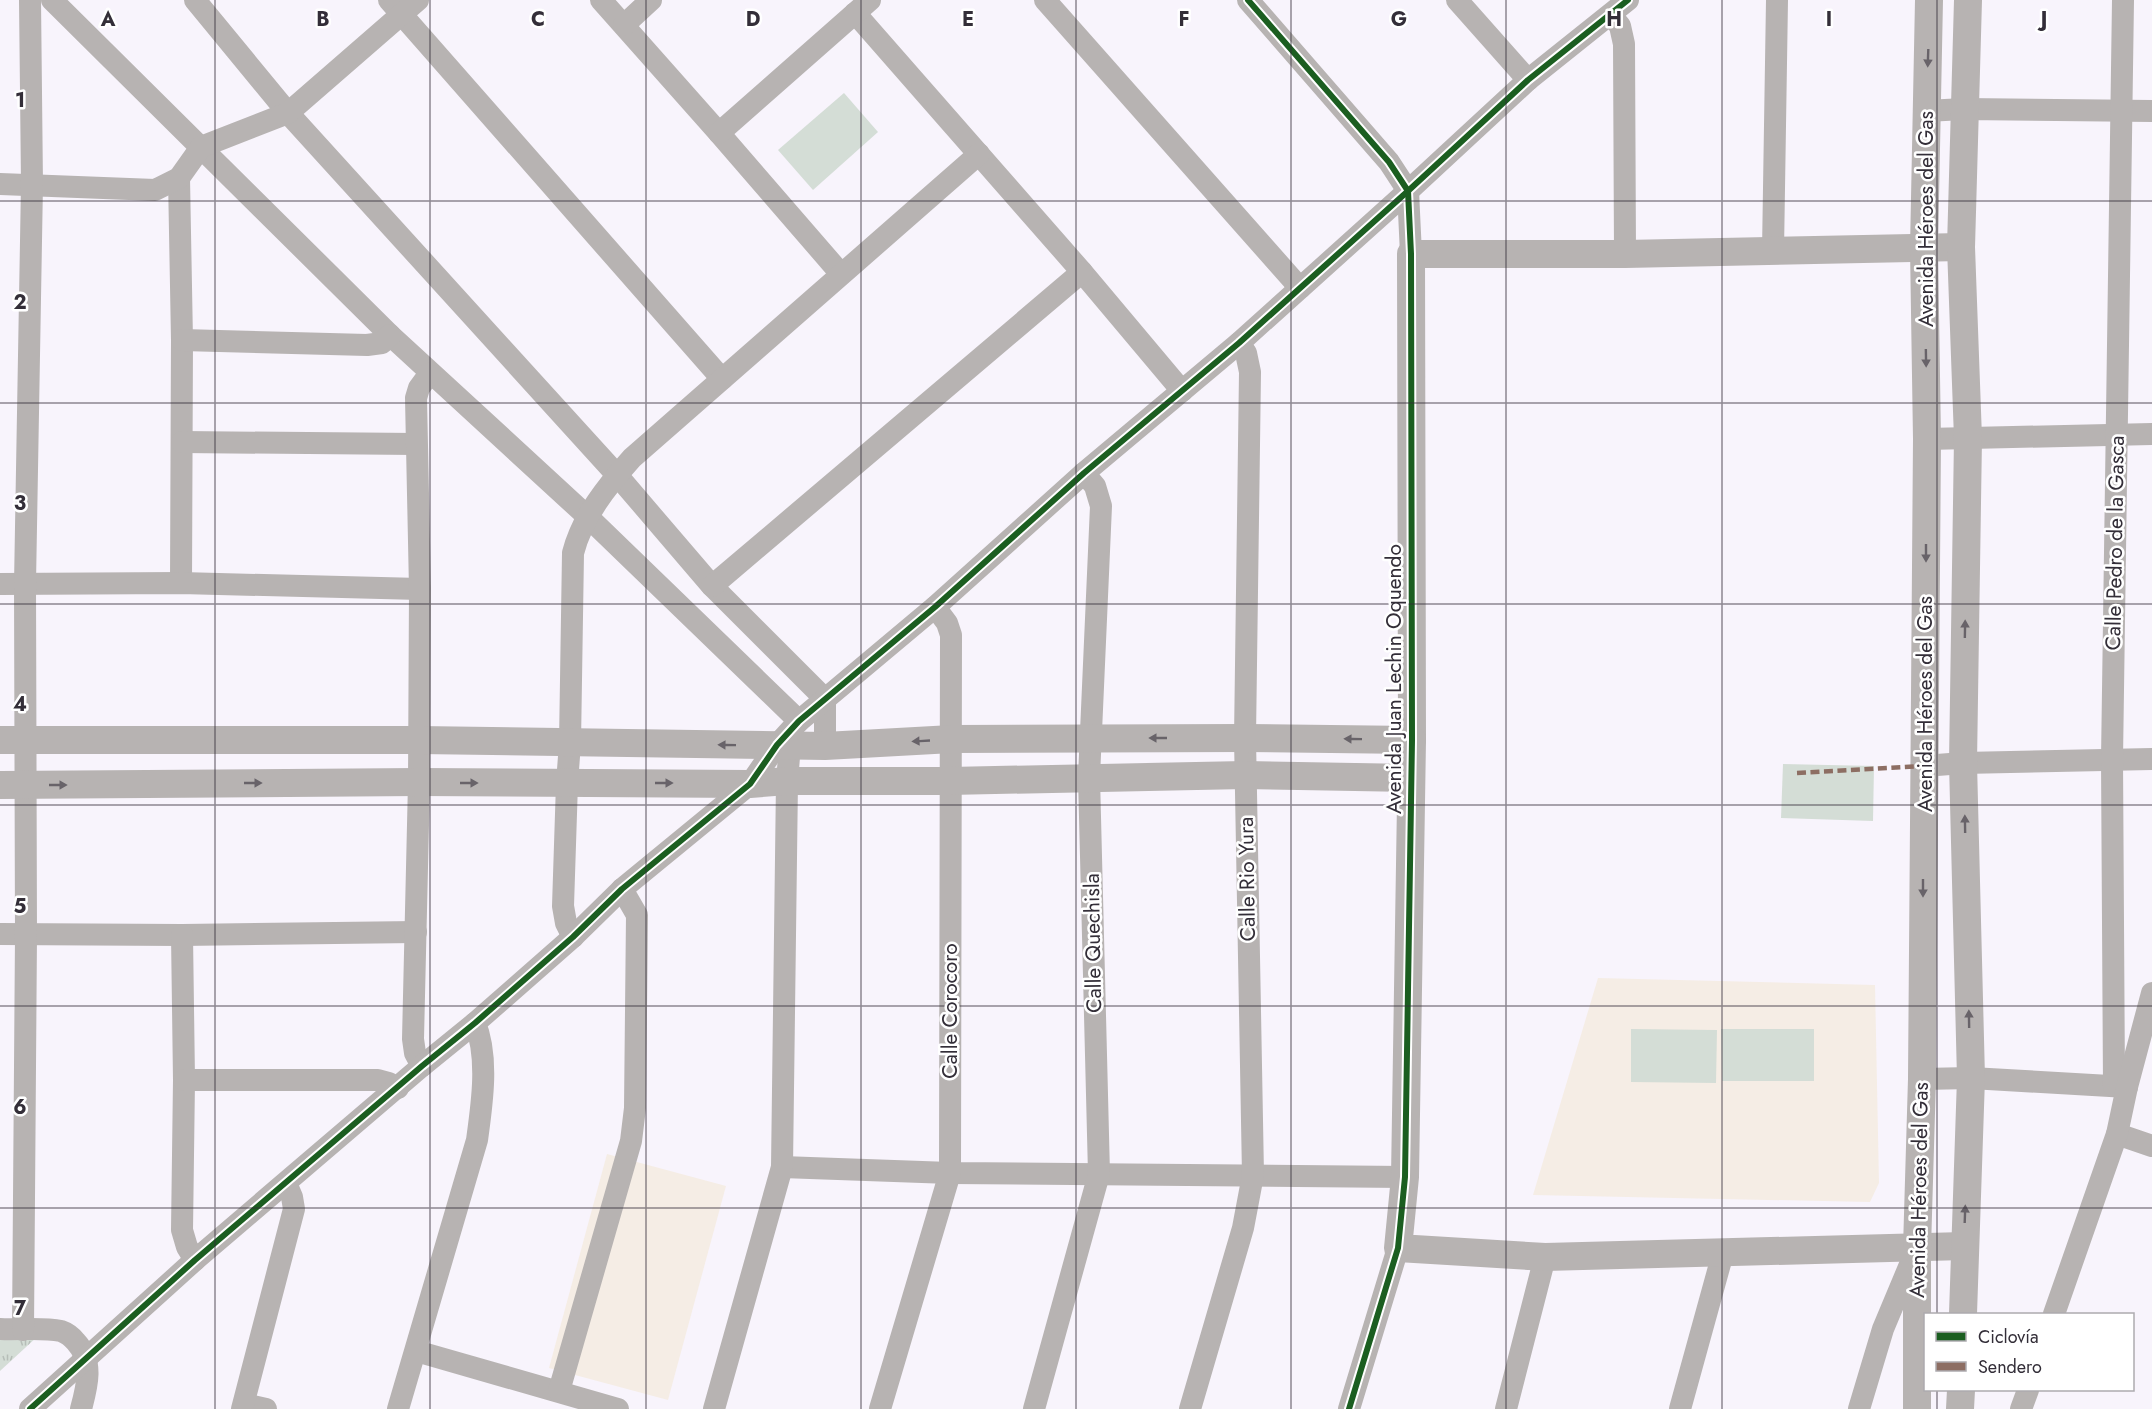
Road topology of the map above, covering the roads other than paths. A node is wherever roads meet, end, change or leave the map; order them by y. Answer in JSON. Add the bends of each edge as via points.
{"nodes":[{"id":1,"x":30,"y":0,"type":"edge"},
{"id":2,"x":52,"y":0,"type":"edge"},
{"id":3,"x":195,"y":0,"type":"edge"},
{"id":4,"x":601,"y":0,"type":"edge"},
{"id":5,"x":651,"y":0,"type":"edge"},
{"id":6,"x":1045,"y":0,"type":"edge"},
{"id":7,"x":1248,"y":0,"type":"edge"},
{"id":8,"x":1458,"y":0,"type":"edge"},
{"id":9,"x":1628,"y":0,"type":"edge"},
{"id":10,"x":1777,"y":0,"type":"edge"},
{"id":11,"x":1929,"y":0,"type":"edge"},
{"id":12,"x":1968,"y":0,"type":"edge"},
{"id":13,"x":2123,"y":0,"type":"edge"},
{"id":14,"x":403,"y":5,"type":"edge"},
{"id":15,"x":862,"y":7,"type":"edge"},
{"id":16,"x":1611,"y":15,"type":"junction"},
{"id":17,"x":624,"y":25,"type":"junction"},
{"id":18,"x":1528,"y":80,"type":"junction"},
{"id":19,"x":1964,"y":109,"type":"junction"},
{"id":20,"x":2121,"y":110,"type":"junction"},
{"id":21,"x":1926,"y":111,"type":"junction"},
{"id":22,"x":2152,"y":111,"type":"edge"},
{"id":23,"x":288,"y":113,"type":"junction"},
{"id":24,"x":719,"y":133,"type":"junction"},
{"id":25,"x":201,"y":147,"type":"junction"},
{"id":26,"x":979,"y":154,"type":"junction"},
{"id":27,"x":179,"y":178,"type":"junction"},
{"id":28,"x":0,"y":184,"type":"edge"},
{"id":29,"x":32,"y":184,"type":"junction"},
{"id":30,"x":1408,"y":191,"type":"junction"},
{"id":31,"x":1961,"y":247,"type":"junction"},
{"id":32,"x":1924,"y":248,"type":"junction"},
{"id":33,"x":1773,"y":251,"type":"junction"},
{"id":34,"x":1411,"y":254,"type":"junction"},
{"id":35,"x":1625,"y":254,"type":"junction"},
{"id":36,"x":1082,"y":272,"type":"junction"},
{"id":37,"x":841,"y":274,"type":"junction"},
{"id":38,"x":1300,"y":288,"type":"junction"},
{"id":39,"x":390,"y":335,"type":"junction"},
{"id":40,"x":182,"y":340,"type":"junction"},
{"id":41,"x":1239,"y":343,"type":"junction"},
{"id":42,"x":430,"y":373,"type":"junction"},
{"id":43,"x":722,"y":379,"type":"junction"},
{"id":44,"x":1182,"y":391,"type":"junction"},
{"id":45,"x":2116,"y":433,"type":"junction"},
{"id":46,"x":2152,"y":434,"type":"edge"},
{"id":47,"x":1968,"y":438,"type":"junction"},
{"id":48,"x":1927,"y":439,"type":"junction"},
{"id":49,"x":182,"y":442,"type":"junction"},
{"id":50,"x":416,"y":444,"type":"junction"},
{"id":51,"x":1084,"y":473,"type":"junction"},
{"id":52,"x":617,"y":475,"type":"junction"},
{"id":53,"x":588,"y":517,"type":"junction"},
{"id":54,"x":181,"y":583,"type":"junction"},
{"id":55,"x":0,"y":584,"type":"edge"},
{"id":56,"x":25,"y":584,"type":"junction"},
{"id":57,"x":712,"y":586,"type":"junction"},
{"id":58,"x":420,"y":589,"type":"junction"},
{"id":59,"x":935,"y":607,"type":"junction"},
{"id":60,"x":825,"y":699,"type":"junction"},
{"id":61,"x":789,"y":737,"type":"junction"},
{"id":62,"x":1245,"y":738,"type":"junction"},
{"id":63,"x":952,"y":739,"type":"junction"},
{"id":64,"x":1089,"y":739,"type":"junction"},
{"id":65,"x":13,"y":740,"type":"edge"},
{"id":66,"x":419,"y":740,"type":"junction"},
{"id":67,"x":1412,"y":740,"type":"junction"},
{"id":68,"x":570,"y":743,"type":"junction"},
{"id":69,"x":825,"y":746,"type":"junction"},
{"id":70,"x":2112,"y":759,"type":"junction"},
{"id":71,"x":2152,"y":759,"type":"edge"},
{"id":72,"x":1963,"y":763,"type":"junction"},
{"id":73,"x":1924,"y":766,"type":"junction"},
{"id":74,"x":1245,"y":776,"type":"junction"},
{"id":75,"x":1089,"y":777,"type":"junction"},
{"id":76,"x":1411,"y":778,"type":"junction"},
{"id":77,"x":787,"y":781,"type":"junction"},
{"id":78,"x":419,"y":782,"type":"junction"},
{"id":79,"x":949,"y":782,"type":"junction"},
{"id":80,"x":567,"y":783,"type":"junction"},
{"id":81,"x":750,"y":784,"type":"junction"},
{"id":82,"x":13,"y":785,"type":"edge"},
{"id":83,"x":622,"y":889,"type":"junction"},
{"id":84,"x":416,"y":932,"type":"junction"},
{"id":85,"x":0,"y":934,"type":"edge"},
{"id":86,"x":26,"y":935,"type":"junction"},
{"id":87,"x":182,"y":935,"type":"junction"},
{"id":88,"x":573,"y":937,"type":"junction"},
{"id":89,"x":2152,"y":993,"type":"edge"},
{"id":90,"x":475,"y":1023,"type":"junction"},
{"id":91,"x":422,"y":1066,"type":"junction"},
{"id":92,"x":1971,"y":1078,"type":"junction"},
{"id":93,"x":1922,"y":1079,"type":"junction"},
{"id":94,"x":184,"y":1080,"type":"junction"},
{"id":95,"x":2121,"y":1086,"type":"junction"},
{"id":96,"x":398,"y":1088,"type":"junction"},
{"id":97,"x":2117,"y":1134,"type":"junction"},
{"id":98,"x":2152,"y":1146,"type":"edge"},
{"id":99,"x":782,"y":1167,"type":"junction"},
{"id":100,"x":950,"y":1173,"type":"junction"},
{"id":101,"x":1099,"y":1174,"type":"junction"},
{"id":102,"x":1253,"y":1175,"type":"junction"},
{"id":103,"x":1405,"y":1178,"type":"junction"},
{"id":104,"x":286,"y":1183,"type":"junction"},
{"id":105,"x":1964,"y":1246,"type":"junction"},
{"id":106,"x":1398,"y":1248,"type":"junction"},
{"id":107,"x":1917,"y":1248,"type":"junction"},
{"id":108,"x":1723,"y":1253,"type":"junction"},
{"id":109,"x":1545,"y":1257,"type":"junction"},
{"id":110,"x":195,"y":1260,"type":"junction"},
{"id":111,"x":1963,"y":1313,"type":"edge"},
{"id":112,"x":2054,"y":1313,"type":"edge"},
{"id":113,"x":0,"y":1329,"type":"edge"},
{"id":114,"x":23,"y":1330,"type":"junction"},
{"id":115,"x":416,"y":1351,"type":"junction"},
{"id":116,"x":86,"y":1360,"type":"junction"},
{"id":117,"x":559,"y":1391,"type":"junction"},
{"id":118,"x":1961,"y":1391,"type":"edge"},
{"id":119,"x":2027,"y":1391,"type":"edge"},
{"id":120,"x":243,"y":1406,"type":"edge"},
{"id":121,"x":30,"y":1409,"type":"edge"},
{"id":122,"x":81,"y":1409,"type":"edge"},
{"id":123,"x":266,"y":1409,"type":"edge"},
{"id":124,"x":398,"y":1409,"type":"edge"},
{"id":125,"x":618,"y":1409,"type":"edge"},
{"id":126,"x":714,"y":1409,"type":"edge"},
{"id":127,"x":880,"y":1409,"type":"edge"},
{"id":128,"x":1034,"y":1409,"type":"edge"},
{"id":129,"x":1190,"y":1409,"type":"edge"},
{"id":130,"x":1349,"y":1409,"type":"edge"},
{"id":131,"x":1506,"y":1409,"type":"edge"},
{"id":132,"x":1680,"y":1409,"type":"edge"},
{"id":133,"x":1858,"y":1409,"type":"edge"},
{"id":134,"x":1917,"y":1409,"type":"edge"},
{"id":135,"x":1960,"y":1409,"type":"edge"},
{"id":136,"x":2021,"y":1409,"type":"edge"}],
"edges":[{"from":1,"to":29,"type":"street"},
{"from":2,"to":25,"type":"street"},
{"from":3,"to":23,"type":"street"},
{"from":4,"to":17,"type":"street"},
{"from":5,"to":17,"type":"street"},
{"from":6,"to":38,"type":"street"},
{"from":7,"to":30,"type":"street","via":[[1389,162]]},
{"from":8,"to":18,"type":"street"},
{"from":9,"to":16,"type":"street"},
{"from":10,"to":33,"type":"street"},
{"from":11,"to":21,"type":"street","name":"Avenida Héroes del Gas","one_way":true},
{"from":12,"to":19,"type":"street","name":"Avenida Héroes del Gas"},
{"from":13,"to":20,"type":"street","name":"Calle Pedro de la Gasca"},
{"from":14,"to":23,"type":"street"},
{"from":14,"to":43,"type":"street"},
{"from":15,"to":24,"type":"street"},
{"from":15,"to":26,"type":"street"},
{"from":16,"to":18,"type":"street"},
{"from":16,"to":35,"type":"street","via":[[1620,26],[1624,44]]},
{"from":17,"to":24,"type":"street"},
{"from":18,"to":30,"type":"street"},
{"from":19,"to":20,"type":"street"},
{"from":19,"to":21,"type":"street"},
{"from":19,"to":31,"type":"street","name":"Avenida Héroes del Gas"},
{"from":20,"to":22,"type":"street"},
{"from":20,"to":45,"type":"street","name":"Calle Pedro de la Gasca"},
{"from":21,"to":32,"type":"street","name":"Avenida Héroes del Gas"},
{"from":23,"to":25,"type":"street"},
{"from":23,"to":52,"type":"street"},
{"from":24,"to":37,"type":"street"},
{"from":25,"to":27,"type":"street"},
{"from":25,"to":39,"type":"street"},
{"from":26,"to":36,"type":"street"},
{"from":26,"to":37,"type":"street"},
{"from":27,"to":29,"type":"street","via":[[155,190]]},
{"from":27,"to":40,"type":"street"},
{"from":28,"to":29,"type":"street"},
{"from":29,"to":56,"type":"street"},
{"from":30,"to":34,"type":"street","name":"Avenida Juan Lechin Oquendo"},
{"from":30,"to":38,"type":"street"},
{"from":31,"to":32,"type":"street"},
{"from":31,"to":47,"type":"street","name":"Avenida Héroes del Gas"},
{"from":32,"to":33,"type":"street"},
{"from":32,"to":48,"type":"street","name":"Avenida Héroes del Gas","one_way":true},
{"from":33,"to":35,"type":"street"},
{"from":34,"to":35,"type":"street"},
{"from":34,"to":67,"type":"street","name":"Avenida Juan Lechin Oquendo"},
{"from":36,"to":44,"type":"street"},
{"from":36,"to":57,"type":"street"},
{"from":37,"to":43,"type":"street"},
{"from":38,"to":41,"type":"street"},
{"from":39,"to":40,"type":"street","via":[[382,343],[367,345]]},
{"from":39,"to":42,"type":"street"},
{"from":40,"to":49,"type":"street"},
{"from":41,"to":44,"type":"street"},
{"from":41,"to":62,"type":"street","name":"Calle Rio Yura","via":[[1250,372]]},
{"from":42,"to":50,"type":"street","via":[[416,398]]},
{"from":42,"to":53,"type":"street"},
{"from":43,"to":52,"type":"street"},
{"from":44,"to":51,"type":"street"},
{"from":45,"to":46,"type":"street"},
{"from":45,"to":47,"type":"street"},
{"from":45,"to":70,"type":"street","name":"Calle Pedro de la Gasca"},
{"from":47,"to":48,"type":"street"},
{"from":72,"to":47,"type":"street","name":"Avenida Héroes del Gas","one_way":true},
{"from":48,"to":73,"type":"street","name":"Avenida Héroes del Gas","one_way":true},
{"from":49,"to":50,"type":"street"},
{"from":49,"to":54,"type":"street"},
{"from":50,"to":58,"type":"street"},
{"from":51,"to":59,"type":"street"},
{"from":51,"to":64,"type":"street","name":"Calle Quechisla","via":[[1095,486],[1101,506]]},
{"from":52,"to":53,"type":"street"},
{"from":52,"to":57,"type":"street"},
{"from":53,"to":61,"type":"street"},
{"from":53,"to":68,"type":"street","via":[[573,553]]},
{"from":54,"to":56,"type":"street"},
{"from":54,"to":58,"type":"street"},
{"from":55,"to":56,"type":"street"},
{"from":56,"to":65,"type":"street"},
{"from":57,"to":60,"type":"street"},
{"from":58,"to":66,"type":"street"},
{"from":59,"to":60,"type":"street"},
{"from":59,"to":63,"type":"street","name":"Calle Corocoro","via":[[951,635]]},
{"from":60,"to":61,"type":"street"},
{"from":60,"to":69,"type":"street"},
{"from":61,"to":68,"type":"street","one_way":true},
{"from":61,"to":69,"type":"street"},
{"from":61,"to":77,"type":"street"},
{"from":61,"to":81,"type":"street"},
{"from":62,"to":64,"type":"street","one_way":true},
{"from":67,"to":62,"type":"street","one_way":true},
{"from":62,"to":74,"type":"street","name":"Calle Rio Yura"},
{"from":63,"to":64,"type":"street"},
{"from":63,"to":69,"type":"street","one_way":true},
{"from":63,"to":79,"type":"street","name":"Calle Corocoro"},
{"from":64,"to":75,"type":"street","name":"Calle Quechisla"},
{"from":65,"to":66,"type":"street"},
{"from":65,"to":82,"type":"street"},
{"from":66,"to":68,"type":"street"},
{"from":66,"to":78,"type":"street"},
{"from":67,"to":76,"type":"street","name":"Avenida Juan Lechin Oquendo"},
{"from":68,"to":80,"type":"street"},
{"from":70,"to":71,"type":"street"},
{"from":70,"to":72,"type":"street"},
{"from":70,"to":95,"type":"street","name":"Calle Pedro de la Gasca"},
{"from":72,"to":73,"type":"street"},
{"from":92,"to":72,"type":"street","name":"Avenida Héroes del Gas","one_way":true},
{"from":73,"to":93,"type":"street","name":"Avenida Héroes del Gas","one_way":true},
{"from":74,"to":75,"type":"street"},
{"from":74,"to":76,"type":"street"},
{"from":74,"to":102,"type":"street","name":"Calle Rio Yura"},
{"from":75,"to":79,"type":"street"},
{"from":75,"to":101,"type":"street","name":"Calle Quechisla"},
{"from":76,"to":103,"type":"street","name":"Avenida Juan Lechin Oquendo"},
{"from":77,"to":79,"type":"street"},
{"from":77,"to":81,"type":"street"},
{"from":77,"to":99,"type":"street"},
{"from":78,"to":80,"type":"street","one_way":true},
{"from":82,"to":78,"type":"street","one_way":true},
{"from":78,"to":84,"type":"street"},
{"from":79,"to":100,"type":"street","name":"Calle Corocoro"},
{"from":80,"to":81,"type":"street","one_way":true},
{"from":80,"to":88,"type":"street","via":[[563,906]]},
{"from":81,"to":83,"type":"street"},
{"from":82,"to":86,"type":"street"},
{"from":83,"to":88,"type":"street"},
{"from":83,"to":117,"type":"street","via":[[637,915],[635,1108],[631,1141]]},
{"from":84,"to":87,"type":"street"},
{"from":84,"to":91,"type":"street","via":[[413,1039]]},
{"from":85,"to":86,"type":"street"},
{"from":86,"to":87,"type":"street"},
{"from":86,"to":114,"type":"street"},
{"from":87,"to":94,"type":"street"},
{"from":88,"to":90,"type":"street"},
{"from":89,"to":95,"type":"street"},
{"from":90,"to":91,"type":"street"},
{"from":90,"to":115,"type":"street","via":[[481,1037],[483,1097],[477,1140]]},
{"from":91,"to":96,"type":"street"},
{"from":92,"to":93,"type":"street"},
{"from":92,"to":95,"type":"street"},
{"from":105,"to":92,"type":"street","name":"Avenida Héroes del Gas","one_way":true},
{"from":93,"to":107,"type":"street","name":"Avenida Héroes del Gas"},
{"from":94,"to":96,"type":"street","via":[[378,1080]]},
{"from":94,"to":110,"type":"street","via":[[182,1230]]},
{"from":95,"to":97,"type":"street"},
{"from":96,"to":104,"type":"street"},
{"from":97,"to":98,"type":"street"},
{"from":97,"to":112,"type":"street"},
{"from":99,"to":100,"type":"street"},
{"from":99,"to":126,"type":"street"},
{"from":100,"to":101,"type":"street"},
{"from":100,"to":127,"type":"street","name":"Calle Corocoro"},
{"from":101,"to":102,"type":"street"},
{"from":101,"to":128,"type":"street","name":"Calle Quechisla"},
{"from":102,"to":103,"type":"street"},
{"from":102,"to":129,"type":"street","name":"Calle Rio Yura","via":[[1243,1228]]},
{"from":103,"to":106,"type":"street","name":"Avenida Juan Lechin Oquendo"},
{"from":104,"to":110,"type":"street"},
{"from":104,"to":120,"type":"street","via":[[294,1209]]},
{"from":105,"to":107,"type":"street"},
{"from":105,"to":111,"type":"street","name":"Avenida Héroes del Gas"},
{"from":106,"to":109,"type":"street"},
{"from":106,"to":130,"type":"street","name":"Avenida Juan Lechin Oquendo"},
{"from":107,"to":108,"type":"street"},
{"from":107,"to":133,"type":"street","via":[[1883,1329]]},
{"from":107,"to":134,"type":"street","name":"Avenida Héroes del Gas"},
{"from":108,"to":109,"type":"street"},
{"from":108,"to":132,"type":"street"},
{"from":109,"to":131,"type":"street"},
{"from":110,"to":116,"type":"street"},
{"from":113,"to":114,"type":"street"},
{"from":114,"to":116,"type":"street","via":[[64,1332],[82,1348]]},
{"from":115,"to":117,"type":"street"},
{"from":115,"to":124,"type":"street"},
{"from":116,"to":121,"type":"street"},
{"from":116,"to":122,"type":"street","via":[[88,1377]]},
{"from":117,"to":125,"type":"street"},
{"from":118,"to":135,"type":"street"},
{"from":119,"to":136,"type":"street"},
{"from":120,"to":123,"type":"street"}]}
